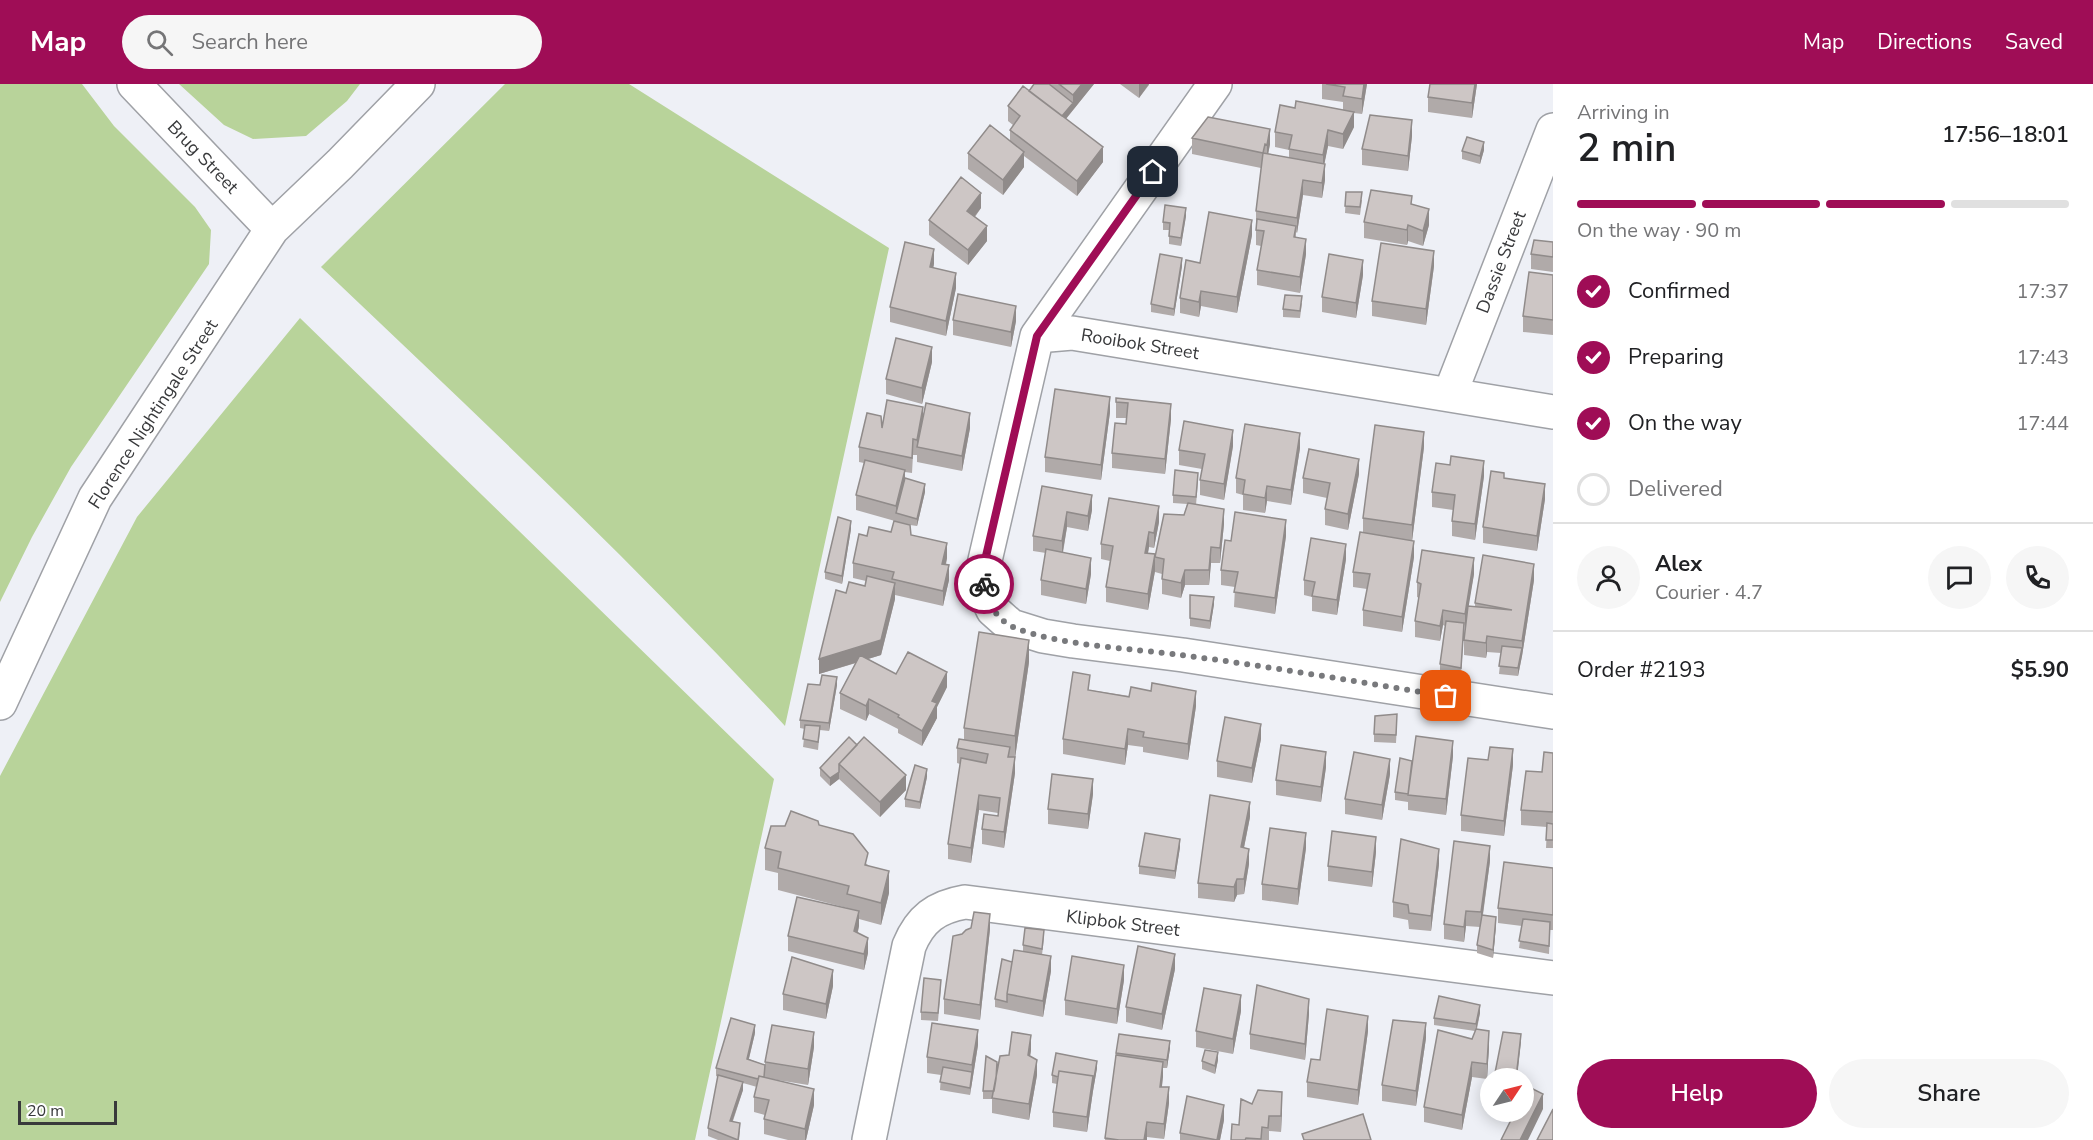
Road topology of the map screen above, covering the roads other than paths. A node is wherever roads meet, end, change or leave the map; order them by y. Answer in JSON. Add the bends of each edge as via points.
{"nodes":[{"id":1,"x":134,"y":84,"type":"edge"},
{"id":2,"x":418,"y":84,"type":"edge"},
{"id":3,"x":1215,"y":84,"type":"edge"},
{"id":4,"x":1553,"y":130,"type":"edge"},
{"id":5,"x":272,"y":229,"type":"junction"},
{"id":6,"x":1037,"y":336,"type":"junction"},
{"id":7,"x":1450,"y":394,"type":"junction"},
{"id":8,"x":1553,"y":412,"type":"edge"},
{"id":9,"x":0,"y":703,"type":"edge"},
{"id":10,"x":1553,"y":712,"type":"edge"},
{"id":11,"x":1553,"y":978,"type":"edge"},
{"id":12,"x":869,"y":1140,"type":"edge"}],
"edges":[{"from":1,"to":5,"type":"street","name":"Brug Street"},
{"from":2,"to":5,"type":"street","name":"Florence Nightingale Street"},
{"from":3,"to":6,"type":"street"},
{"from":4,"to":7,"type":"street","name":"Dassie Street"},
{"from":5,"to":9,"type":"street","name":"Florence Nightingale Street","via":[[95,498]]},
{"from":6,"to":7,"type":"street","name":"Rooibok Street","via":[[1072,333]]},
{"from":6,"to":10,"type":"street","via":[[983,569],[985,593],[993,610],[1011,626],[1073,641]]},
{"from":7,"to":8,"type":"street","name":"Rooibok Street"},
{"from":11,"to":12,"type":"street","name":"Klipbok Street","via":[[965,902],[948,905],[915,931],[909,946]]}]}
